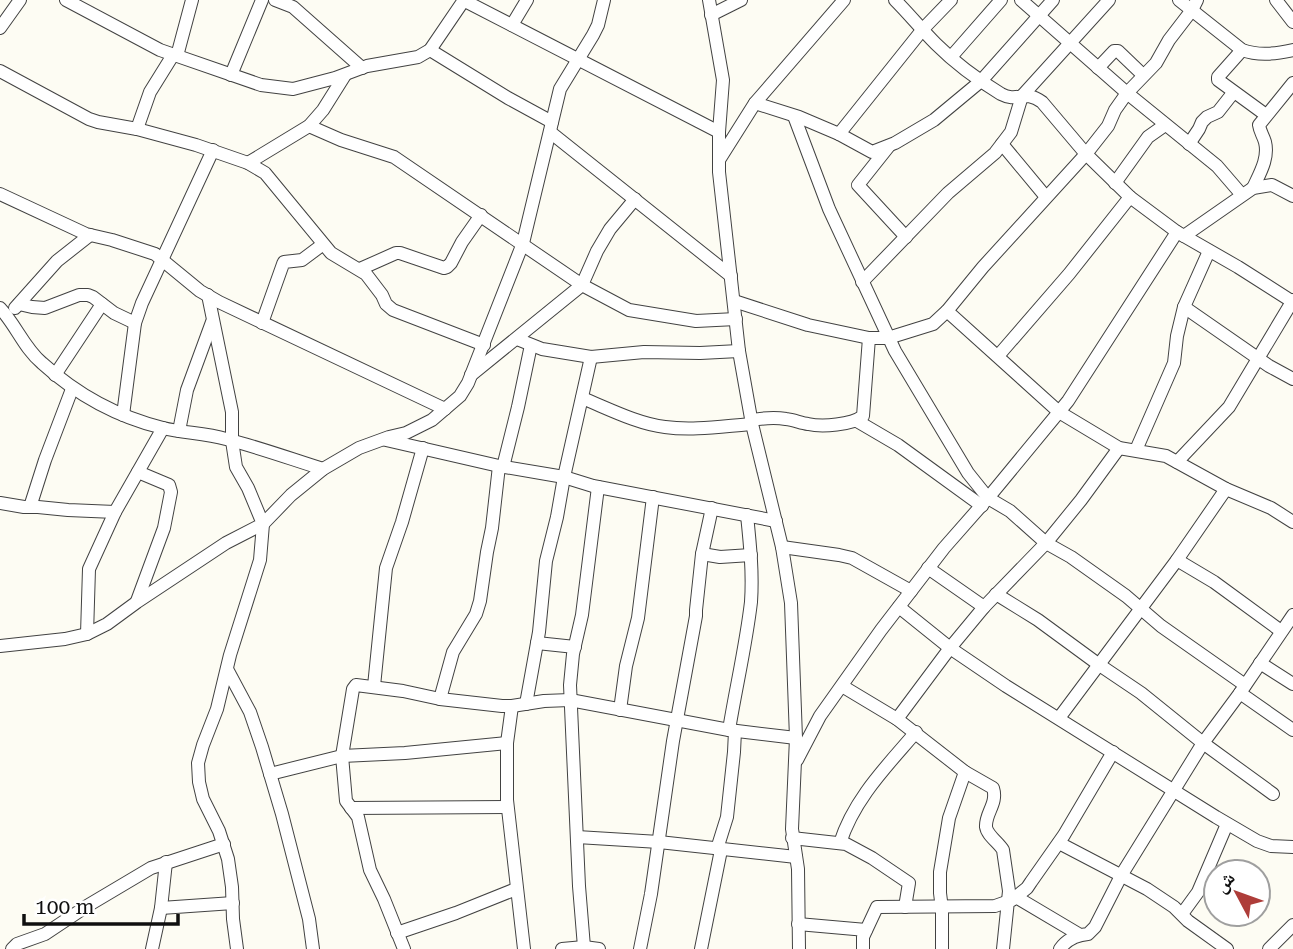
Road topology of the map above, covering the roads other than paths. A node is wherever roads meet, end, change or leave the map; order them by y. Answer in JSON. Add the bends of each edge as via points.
{"nodes":[{"id":1,"x":20,"y":0,"type":"edge"},
{"id":2,"x":66,"y":0,"type":"edge"},
{"id":3,"x":192,"y":0,"type":"edge"},
{"id":4,"x":262,"y":0,"type":"edge"},
{"id":5,"x":275,"y":0,"type":"edge"},
{"id":6,"x":463,"y":0,"type":"edge"},
{"id":7,"x":527,"y":0,"type":"edge"},
{"id":8,"x":604,"y":0,"type":"edge"},
{"id":9,"x":709,"y":0,"type":"edge"},
{"id":10,"x":741,"y":0,"type":"edge"},
{"id":11,"x":845,"y":0,"type":"edge"},
{"id":12,"x":895,"y":0,"type":"edge"},
{"id":13,"x":951,"y":0,"type":"edge"},
{"id":14,"x":1001,"y":0,"type":"edge"},
{"id":15,"x":1021,"y":0,"type":"edge"},
{"id":16,"x":1053,"y":0,"type":"edge"},
{"id":17,"x":1109,"y":0,"type":"edge"},
{"id":18,"x":1179,"y":0,"type":"edge"},
{"id":19,"x":1276,"y":0,"type":"edge"},
{"id":20,"x":1195,"y":5,"type":"edge"},
{"id":21,"x":711,"y":15,"type":"junction"},
{"id":22,"x":1038,"y":16,"type":"junction"},
{"id":23,"x":1293,"y":22,"type":"edge"},
{"id":24,"x":512,"y":24,"type":"junction"},
{"id":25,"x":0,"y":28,"type":"edge"},
{"id":26,"x":923,"y":29,"type":"junction"},
{"id":27,"x":1070,"y":42,"type":"junction"},
{"id":28,"x":430,"y":50,"type":"junction"},
{"id":29,"x":1242,"y":50,"type":"junction"},
{"id":30,"x":1293,"y":50,"type":"edge"},
{"id":31,"x":175,"y":55,"type":"junction"},
{"id":32,"x":951,"y":57,"type":"junction"},
{"id":33,"x":579,"y":58,"type":"junction"},
{"id":34,"x":362,"y":68,"type":"junction"},
{"id":35,"x":1098,"y":68,"type":"junction"},
{"id":36,"x":0,"y":71,"type":"edge"},
{"id":37,"x":231,"y":75,"type":"junction"},
{"id":38,"x":345,"y":75,"type":"junction"},
{"id":39,"x":1143,"y":75,"type":"junction"},
{"id":40,"x":981,"y":81,"type":"junction"},
{"id":41,"x":1293,"y":83,"type":"edge"},
{"id":42,"x":1127,"y":93,"type":"junction"},
{"id":43,"x":1233,"y":93,"type":"junction"},
{"id":44,"x":1022,"y":96,"type":"junction"},
{"id":45,"x":755,"y":103,"type":"junction"},
{"id":46,"x":1266,"y":115,"type":"junction"},
{"id":47,"x":794,"y":116,"type":"junction"},
{"id":48,"x":1165,"y":125,"type":"junction"},
{"id":49,"x":309,"y":126,"type":"junction"},
{"id":50,"x":551,"y":127,"type":"junction"},
{"id":51,"x":136,"y":129,"type":"junction"},
{"id":52,"x":719,"y":132,"type":"junction"},
{"id":53,"x":839,"y":134,"type":"junction"},
{"id":54,"x":1002,"y":144,"type":"junction"},
{"id":55,"x":1189,"y":144,"type":"junction"},
{"id":56,"x":889,"y":146,"type":"junction"},
{"id":57,"x":213,"y":150,"type":"junction"},
{"id":58,"x":1086,"y":153,"type":"junction"},
{"id":59,"x":719,"y":161,"type":"junction"},
{"id":60,"x":248,"y":163,"type":"junction"},
{"id":61,"x":1115,"y":183,"type":"junction"},
{"id":62,"x":1248,"y":191,"type":"junction"},
{"id":63,"x":0,"y":194,"type":"edge"},
{"id":64,"x":1293,"y":196,"type":"edge"},
{"id":65,"x":1046,"y":197,"type":"junction"},
{"id":66,"x":1130,"y":197,"type":"junction"},
{"id":67,"x":635,"y":199,"type":"junction"},
{"id":68,"x":481,"y":215,"type":"junction"},
{"id":69,"x":1180,"y":234,"type":"junction"},
{"id":70,"x":90,"y":235,"type":"junction"},
{"id":71,"x":906,"y":237,"type":"junction"},
{"id":72,"x":523,"y":243,"type":"junction"},
{"id":73,"x":322,"y":245,"type":"junction"},
{"id":74,"x":1209,"y":251,"type":"junction"},
{"id":75,"x":162,"y":259,"type":"junction"},
{"id":76,"x":360,"y":269,"type":"junction"},
{"id":77,"x":731,"y":276,"type":"junction"},
{"id":78,"x":862,"y":282,"type":"junction"},
{"id":79,"x":582,"y":285,"type":"junction"},
{"id":80,"x":208,"y":295,"type":"junction"},
{"id":81,"x":734,"y":301,"type":"junction"},
{"id":82,"x":1293,"y":301,"type":"edge"},
{"id":83,"x":19,"y":304,"type":"junction"},
{"id":84,"x":103,"y":304,"type":"junction"},
{"id":85,"x":1184,"y":307,"type":"junction"},
{"id":86,"x":947,"y":311,"type":"junction"},
{"id":87,"x":4,"y":312,"type":"edge"},
{"id":88,"x":736,"y":319,"type":"junction"},
{"id":89,"x":212,"y":322,"type":"junction"},
{"id":90,"x":135,"y":323,"type":"junction"},
{"id":91,"x":262,"y":323,"type":"junction"},
{"id":92,"x":869,"y":338,"type":"junction"},
{"id":93,"x":888,"y":338,"type":"junction"},
{"id":94,"x":517,"y":339,"type":"junction"},
{"id":95,"x":484,"y":345,"type":"junction"},
{"id":96,"x":531,"y":345,"type":"junction"},
{"id":97,"x":739,"y":351,"type":"junction"},
{"id":98,"x":998,"y":356,"type":"junction"},
{"id":99,"x":591,"y":357,"type":"junction"},
{"id":100,"x":1257,"y":359,"type":"junction"},
{"id":101,"x":55,"y":375,"type":"junction"},
{"id":102,"x":471,"y":375,"type":"junction"},
{"id":103,"x":1293,"y":379,"type":"edge"},
{"id":104,"x":72,"y":389,"type":"junction"},
{"id":105,"x":582,"y":398,"type":"junction"},
{"id":106,"x":445,"y":408,"type":"junction"},
{"id":107,"x":1059,"y":412,"type":"junction"},
{"id":108,"x":123,"y":415,"type":"junction"},
{"id":109,"x":857,"y":421,"type":"junction"},
{"id":110,"x":752,"y":422,"type":"junction"},
{"id":111,"x":163,"y":428,"type":"junction"},
{"id":112,"x":178,"y":431,"type":"junction"},
{"id":113,"x":382,"y":439,"type":"junction"},
{"id":114,"x":232,"y":441,"type":"junction"},
{"id":115,"x":424,"y":448,"type":"junction"},
{"id":116,"x":1119,"y":448,"type":"junction"},
{"id":117,"x":1136,"y":450,"type":"junction"},
{"id":118,"x":1177,"y":462,"type":"junction"},
{"id":119,"x":501,"y":466,"type":"junction"},
{"id":120,"x":323,"y":469,"type":"junction"},
{"id":121,"x":138,"y":472,"type":"junction"},
{"id":122,"x":564,"y":477,"type":"junction"},
{"id":123,"x":598,"y":487,"type":"junction"},
{"id":124,"x":1226,"y":489,"type":"junction"},
{"id":125,"x":653,"y":497,"type":"junction"},
{"id":126,"x":985,"y":502,"type":"junction"},
{"id":127,"x":0,"y":503,"type":"edge"},
{"id":128,"x":30,"y":507,"type":"junction"},
{"id":129,"x":712,"y":508,"type":"junction"},
{"id":130,"x":115,"y":512,"type":"junction"},
{"id":131,"x":747,"y":515,"type":"junction"},
{"id":132,"x":776,"y":521,"type":"junction"},
{"id":133,"x":1293,"y":521,"type":"edge"},
{"id":134,"x":262,"y":524,"type":"junction"},
{"id":135,"x":1046,"y":543,"type":"junction"},
{"id":136,"x":782,"y":547,"type":"junction"},
{"id":137,"x":702,"y":554,"type":"junction"},
{"id":138,"x":751,"y":555,"type":"junction"},
{"id":139,"x":1177,"y":560,"type":"junction"},
{"id":140,"x":928,"y":568,"type":"junction"},
{"id":141,"x":911,"y":591,"type":"junction"},
{"id":142,"x":996,"y":594,"type":"junction"},
{"id":143,"x":137,"y":602,"type":"junction"},
{"id":144,"x":899,"y":607,"type":"junction"},
{"id":145,"x":984,"y":607,"type":"junction"},
{"id":146,"x":1140,"y":610,"type":"junction"},
{"id":147,"x":1293,"y":615,"type":"edge"},
{"id":148,"x":1281,"y":631,"type":"junction"},
{"id":149,"x":87,"y":634,"type":"junction"},
{"id":150,"x":537,"y":643,"type":"junction"},
{"id":151,"x":0,"y":646,"type":"edge"},
{"id":152,"x":575,"y":647,"type":"junction"},
{"id":153,"x":950,"y":648,"type":"junction"},
{"id":154,"x":1260,"y":663,"type":"junction"},
{"id":155,"x":1098,"y":664,"type":"junction"},
{"id":156,"x":227,"y":669,"type":"junction"},
{"id":157,"x":1293,"y":684,"type":"edge"},
{"id":158,"x":374,"y":686,"type":"junction"},
{"id":159,"x":842,"y":686,"type":"junction"},
{"id":160,"x":1242,"y":689,"type":"junction"},
{"id":161,"x":440,"y":699,"type":"junction"},
{"id":162,"x":570,"y":700,"type":"junction"},
{"id":163,"x":526,"y":704,"type":"junction"},
{"id":164,"x":512,"y":706,"type":"junction"},
{"id":165,"x":621,"y":710,"type":"junction"},
{"id":166,"x":1059,"y":718,"type":"junction"},
{"id":167,"x":897,"y":719,"type":"junction"},
{"id":168,"x":677,"y":720,"type":"junction"},
{"id":169,"x":1293,"y":730,"type":"edge"},
{"id":170,"x":732,"y":731,"type":"junction"},
{"id":171,"x":916,"y":732,"type":"junction"},
{"id":172,"x":796,"y":738,"type":"junction"},
{"id":173,"x":507,"y":743,"type":"junction"},
{"id":174,"x":1203,"y":743,"type":"junction"},
{"id":175,"x":1113,"y":752,"type":"junction"},
{"id":176,"x":342,"y":755,"type":"junction"},
{"id":177,"x":795,"y":764,"type":"junction"},
{"id":178,"x":965,"y":772,"type":"junction"},
{"id":179,"x":271,"y":774,"type":"junction"},
{"id":180,"x":1174,"y":791,"type":"junction"},
{"id":181,"x":1273,"y":794,"type":"dead end"},
{"id":182,"x":507,"y":807,"type":"junction"},
{"id":183,"x":351,"y":808,"type":"junction"},
{"id":184,"x":1227,"y":824,"type":"junction"},
{"id":185,"x":577,"y":837,"type":"junction"},
{"id":186,"x":792,"y":838,"type":"junction"},
{"id":187,"x":659,"y":842,"type":"junction"},
{"id":188,"x":840,"y":843,"type":"junction"},
{"id":189,"x":1059,"y":843,"type":"junction"},
{"id":190,"x":224,"y":844,"type":"junction"},
{"id":191,"x":1293,"y":846,"type":"edge"},
{"id":192,"x":719,"y":849,"type":"junction"},
{"id":193,"x":796,"y":857,"type":"junction"},
{"id":194,"x":166,"y":862,"type":"junction"},
{"id":195,"x":1122,"y":874,"type":"junction"},
{"id":196,"x":516,"y":889,"type":"junction"},
{"id":197,"x":1012,"y":900,"type":"junction"},
{"id":198,"x":233,"y":903,"type":"junction"},
{"id":199,"x":942,"y":906,"type":"junction"},
{"id":200,"x":905,"y":907,"type":"junction"},
{"id":201,"x":161,"y":908,"type":"junction"},
{"id":202,"x":1182,"y":914,"type":"junction"},
{"id":203,"x":798,"y":924,"type":"junction"},
{"id":204,"x":1293,"y":925,"type":"edge"},
{"id":205,"x":866,"y":930,"type":"junction"},
{"id":206,"x":397,"y":933,"type":"junction"},
{"id":207,"x":1080,"y":935,"type":"junction"},
{"id":208,"x":584,"y":947,"type":"edge"},
{"id":209,"x":12,"y":949,"type":"edge"},
{"id":210,"x":152,"y":949,"type":"edge"},
{"id":211,"x":237,"y":949,"type":"edge"},
{"id":212,"x":313,"y":949,"type":"edge"},
{"id":213,"x":404,"y":949,"type":"edge"},
{"id":214,"x":524,"y":949,"type":"edge"},
{"id":215,"x":562,"y":949,"type":"edge"},
{"id":216,"x":599,"y":949,"type":"edge"},
{"id":217,"x":640,"y":949,"type":"edge"},
{"id":218,"x":701,"y":949,"type":"edge"},
{"id":219,"x":799,"y":949,"type":"edge"},
{"id":220,"x":863,"y":949,"type":"edge"},
{"id":221,"x":942,"y":949,"type":"edge"},
{"id":222,"x":1003,"y":949,"type":"edge"},
{"id":223,"x":1060,"y":949,"type":"edge"},
{"id":224,"x":1227,"y":949,"type":"edge"},
{"id":225,"x":1269,"y":949,"type":"edge"}],
"edges":[{"from":1,"to":25,"type":"street"},
{"from":2,"to":31,"type":"street"},
{"from":3,"to":31,"type":"street"},
{"from":4,"to":37,"type":"street"},
{"from":5,"to":34,"type":"street","via":[[293,7]]},
{"from":6,"to":24,"type":"street"},
{"from":6,"to":28,"type":"street"},
{"from":7,"to":24,"type":"street"},
{"from":8,"to":33,"type":"street","via":[[598,24]]},
{"from":9,"to":21,"type":"street"},
{"from":10,"to":21,"type":"street"},
{"from":11,"to":45,"type":"street"},
{"from":12,"to":26,"type":"street"},
{"from":13,"to":26,"type":"street"},
{"from":14,"to":32,"type":"street"},
{"from":15,"to":22,"type":"street"},
{"from":16,"to":22,"type":"street"},
{"from":17,"to":27,"type":"street"},
{"from":18,"to":20,"type":"street"},
{"from":19,"to":23,"type":"street"},
{"from":20,"to":29,"type":"street"},
{"from":20,"to":39,"type":"street"},
{"from":21,"to":52,"type":"street","via":[[723,80]]},
{"from":22,"to":27,"type":"street"},
{"from":22,"to":40,"type":"street"},
{"from":24,"to":33,"type":"street"},
{"from":26,"to":32,"type":"street"},
{"from":26,"to":53,"type":"street"},
{"from":27,"to":35,"type":"street"},
{"from":27,"to":44,"type":"street"},
{"from":28,"to":34,"type":"street","via":[[418,57]]},
{"from":28,"to":50,"type":"street"},
{"from":29,"to":30,"type":"street","via":[[1251,54]]},
{"from":29,"to":43,"type":"street","via":[[1217,79]]},
{"from":31,"to":37,"type":"street"},
{"from":31,"to":51,"type":"street","via":[[150,92]]},
{"from":32,"to":40,"type":"street"},
{"from":33,"to":50,"type":"street","via":[[560,89]]},
{"from":33,"to":52,"type":"street"},
{"from":34,"to":38,"type":"street"},
{"from":35,"to":39,"type":"street","via":[[1116,50]]},
{"from":35,"to":42,"type":"street"},
{"from":36,"to":51,"type":"street","via":[[89,119]]},
{"from":37,"to":38,"type":"street","via":[[293,89]]},
{"from":38,"to":49,"type":"street"},
{"from":39,"to":42,"type":"street"},
{"from":40,"to":44,"type":"street","via":[[1005,96]]},
{"from":40,"to":56,"type":"street","via":[[934,120]]},
{"from":41,"to":46,"type":"street"},
{"from":42,"to":48,"type":"street"},
{"from":42,"to":58,"type":"street"},
{"from":43,"to":46,"type":"street"},
{"from":43,"to":55,"type":"street","via":[[1218,112],[1202,122]]},
{"from":44,"to":54,"type":"street","via":[[1011,132]]},
{"from":44,"to":58,"type":"street","via":[[1042,102]]},
{"from":45,"to":47,"type":"street"},
{"from":45,"to":59,"type":"street"},
{"from":46,"to":62,"type":"street","via":[[1259,125],[1265,142],[1264,165]]},
{"from":47,"to":53,"type":"street"},
{"from":47,"to":78,"type":"street"},
{"from":48,"to":55,"type":"street"},
{"from":48,"to":61,"type":"street","via":[[1148,137]]},
{"from":49,"to":60,"type":"street"},
{"from":49,"to":68,"type":"street","via":[[394,157]]},
{"from":50,"to":67,"type":"street"},
{"from":50,"to":72,"type":"street"},
{"from":51,"to":57,"type":"street"},
{"from":52,"to":59,"type":"street"},
{"from":53,"to":56,"type":"street","via":[[872,152]]},
{"from":54,"to":65,"type":"street"},
{"from":54,"to":71,"type":"street"},
{"from":55,"to":62,"type":"street"},
{"from":56,"to":71,"type":"street","via":[[858,185]]},
{"from":57,"to":60,"type":"street"},
{"from":57,"to":75,"type":"street"},
{"from":58,"to":61,"type":"street"},
{"from":58,"to":65,"type":"street"},
{"from":59,"to":77,"type":"street"},
{"from":60,"to":73,"type":"street","via":[[265,173]]},
{"from":61,"to":66,"type":"street"},
{"from":62,"to":64,"type":"street","via":[[1272,184]]},
{"from":62,"to":69,"type":"street"},
{"from":63,"to":70,"type":"street"},
{"from":65,"to":86,"type":"street"},
{"from":66,"to":69,"type":"street"},
{"from":66,"to":98,"type":"street"},
{"from":67,"to":77,"type":"street"},
{"from":67,"to":79,"type":"street","via":[[610,229]]},
{"from":68,"to":72,"type":"street"},
{"from":68,"to":76,"type":"street","via":[[447,267],[396,253]]},
{"from":69,"to":74,"type":"street"},
{"from":69,"to":107,"type":"street"},
{"from":70,"to":75,"type":"street"},
{"from":70,"to":83,"type":"street","via":[[57,261]]},
{"from":71,"to":78,"type":"street"},
{"from":72,"to":79,"type":"street"},
{"from":72,"to":95,"type":"street"},
{"from":73,"to":76,"type":"street"},
{"from":73,"to":91,"type":"street","via":[[302,260],[284,262]]},
{"from":74,"to":82,"type":"street"},
{"from":74,"to":85,"type":"street"},
{"from":75,"to":80,"type":"street"},
{"from":75,"to":90,"type":"street"},
{"from":76,"to":95,"type":"street","via":[[393,310]]},
{"from":77,"to":81,"type":"street"},
{"from":78,"to":93,"type":"street"},
{"from":79,"to":88,"type":"street","via":[[629,310],[695,321]]},
{"from":79,"to":94,"type":"street"},
{"from":80,"to":89,"type":"street"},
{"from":80,"to":91,"type":"street"},
{"from":81,"to":88,"type":"street"},
{"from":81,"to":92,"type":"street","via":[[808,325]]},
{"from":82,"to":100,"type":"street"},
{"from":83,"to":84,"type":"street","via":[[45,308],[88,295]]},
{"from":83,"to":87,"type":"street"},
{"from":84,"to":90,"type":"street"},
{"from":84,"to":101,"type":"street"},
{"from":85,"to":100,"type":"street"},
{"from":85,"to":117,"type":"street","via":[[1174,363]]},
{"from":86,"to":93,"type":"street","via":[[933,324]]},
{"from":86,"to":98,"type":"street"},
{"from":87,"to":101,"type":"street","via":[[28,349]]},
{"from":88,"to":97,"type":"street"},
{"from":89,"to":112,"type":"street","via":[[187,390]]},
{"from":89,"to":114,"type":"street","via":[[232,412]]},
{"from":90,"to":108,"type":"street"},
{"from":91,"to":106,"type":"street"},
{"from":92,"to":93,"type":"street"},
{"from":92,"to":109,"type":"street","via":[[863,416]]},
{"from":93,"to":126,"type":"street"},
{"from":94,"to":96,"type":"street"},
{"from":94,"to":102,"type":"street"},
{"from":95,"to":102,"type":"street"},
{"from":96,"to":99,"type":"street"},
{"from":96,"to":119,"type":"street"},
{"from":97,"to":99,"type":"street"},
{"from":97,"to":110,"type":"street"},
{"from":98,"to":107,"type":"street"},
{"from":99,"to":105,"type":"street"},
{"from":100,"to":103,"type":"street"},
{"from":100,"to":118,"type":"street","via":[[1229,407]]},
{"from":101,"to":104,"type":"street"},
{"from":102,"to":106,"type":"street","via":[[465,389]]},
{"from":104,"to":108,"type":"street"},
{"from":104,"to":128,"type":"street"},
{"from":105,"to":110,"type":"street","via":[[663,427]]},
{"from":105,"to":122,"type":"street"},
{"from":106,"to":113,"type":"street","via":[[406,433]]},
{"from":107,"to":116,"type":"street"},
{"from":107,"to":126,"type":"street"},
{"from":108,"to":111,"type":"street"},
{"from":109,"to":110,"type":"street","via":[[816,425],[772,417]]},
{"from":109,"to":126,"type":"street"},
{"from":110,"to":132,"type":"street"},
{"from":111,"to":112,"type":"street"},
{"from":111,"to":121,"type":"street"},
{"from":112,"to":114,"type":"street"},
{"from":113,"to":115,"type":"street"},
{"from":113,"to":120,"type":"street"},
{"from":114,"to":120,"type":"street"},
{"from":114,"to":134,"type":"street","via":[[236,467]]},
{"from":115,"to":119,"type":"street"},
{"from":115,"to":158,"type":"street","via":[[386,568]]},
{"from":116,"to":117,"type":"street"},
{"from":116,"to":135,"type":"street"},
{"from":117,"to":118,"type":"street"},
{"from":118,"to":124,"type":"street"},
{"from":119,"to":122,"type":"street"},
{"from":119,"to":161,"type":"street","via":[[480,601],[453,652]]},
{"from":120,"to":134,"type":"street"},
{"from":121,"to":130,"type":"street"},
{"from":121,"to":143,"type":"street","via":[[169,485],[171,492],[164,528]]},
{"from":122,"to":123,"type":"street"},
{"from":122,"to":150,"type":"street","via":[[546,561]]},
{"from":123,"to":125,"type":"street"},
{"from":123,"to":152,"type":"street"},
{"from":124,"to":133,"type":"street"},
{"from":124,"to":139,"type":"street"},
{"from":125,"to":129,"type":"street"},
{"from":125,"to":165,"type":"street"},
{"from":126,"to":135,"type":"street","via":[[1010,511]]},
{"from":126,"to":140,"type":"street"},
{"from":127,"to":128,"type":"street"},
{"from":128,"to":130,"type":"street"},
{"from":129,"to":131,"type":"street"},
{"from":129,"to":137,"type":"street"},
{"from":130,"to":149,"type":"street","via":[[89,569]]},
{"from":131,"to":132,"type":"street"},
{"from":131,"to":138,"type":"street"},
{"from":132,"to":136,"type":"street"},
{"from":134,"to":143,"type":"street"},
{"from":134,"to":156,"type":"street","via":[[260,560]]},
{"from":135,"to":142,"type":"street"},
{"from":135,"to":146,"type":"street"},
{"from":136,"to":141,"type":"street","via":[[852,558]]},
{"from":136,"to":172,"type":"street","via":[[793,622]]},
{"from":137,"to":138,"type":"street"},
{"from":137,"to":168,"type":"street"},
{"from":138,"to":170,"type":"street","via":[[751,602]]},
{"from":139,"to":146,"type":"street"},
{"from":139,"to":148,"type":"street"},
{"from":140,"to":141,"type":"street"},
{"from":140,"to":145,"type":"street"},
{"from":141,"to":144,"type":"street"},
{"from":142,"to":145,"type":"street"},
{"from":142,"to":155,"type":"street"},
{"from":143,"to":149,"type":"street"},
{"from":144,"to":153,"type":"street"},
{"from":144,"to":159,"type":"street"},
{"from":145,"to":153,"type":"street"},
{"from":146,"to":155,"type":"street"},
{"from":146,"to":160,"type":"street"},
{"from":147,"to":148,"type":"street"},
{"from":148,"to":154,"type":"street"},
{"from":149,"to":151,"type":"street"},
{"from":150,"to":152,"type":"street"},
{"from":150,"to":163,"type":"street"},
{"from":152,"to":162,"type":"street"},
{"from":153,"to":166,"type":"street"},
{"from":153,"to":167,"type":"street"},
{"from":154,"to":157,"type":"street"},
{"from":154,"to":160,"type":"street"},
{"from":155,"to":166,"type":"street"},
{"from":155,"to":174,"type":"street"},
{"from":156,"to":179,"type":"street","via":[[250,712]]},
{"from":156,"to":190,"type":"street","via":[[198,763],[203,799]]},
{"from":158,"to":161,"type":"street"},
{"from":158,"to":176,"type":"street","via":[[356,685],[353,689]]},
{"from":159,"to":167,"type":"street"},
{"from":159,"to":177,"type":"street"},
{"from":160,"to":169,"type":"street"},
{"from":160,"to":174,"type":"street"},
{"from":161,"to":164,"type":"street"},
{"from":162,"to":163,"type":"street"},
{"from":162,"to":165,"type":"street"},
{"from":162,"to":185,"type":"street"},
{"from":163,"to":164,"type":"street"},
{"from":164,"to":173,"type":"street"},
{"from":165,"to":168,"type":"street"},
{"from":166,"to":175,"type":"street"},
{"from":167,"to":171,"type":"street"},
{"from":168,"to":170,"type":"street"},
{"from":168,"to":187,"type":"street"},
{"from":170,"to":172,"type":"street"},
{"from":170,"to":192,"type":"street","via":[[727,817]]},
{"from":171,"to":178,"type":"street"},
{"from":171,"to":188,"type":"street","via":[[864,792]]},
{"from":172,"to":177,"type":"street"},
{"from":173,"to":176,"type":"street"},
{"from":173,"to":182,"type":"street"},
{"from":174,"to":180,"type":"street"},
{"from":174,"to":181,"type":"street"},
{"from":175,"to":180,"type":"street"},
{"from":175,"to":189,"type":"street"},
{"from":176,"to":179,"type":"street"},
{"from":176,"to":183,"type":"street","via":[[346,801]]},
{"from":177,"to":186,"type":"street"},
{"from":178,"to":197,"type":"street","via":[[995,793],[986,826],[1003,850]]},
{"from":178,"to":199,"type":"street","via":[[949,818],[940,872]]},
{"from":179,"to":212,"type":"street"},
{"from":180,"to":184,"type":"street"},
{"from":180,"to":195,"type":"street"},
{"from":182,"to":183,"type":"street"},
{"from":182,"to":196,"type":"street"},
{"from":183,"to":206,"type":"street","via":[[358,817],[370,870]]},
{"from":184,"to":191,"type":"street","via":[[1270,846]]},
{"from":184,"to":202,"type":"street","via":[[1198,892]]},
{"from":185,"to":187,"type":"street"},
{"from":185,"to":208,"type":"street"},
{"from":186,"to":188,"type":"street"},
{"from":186,"to":193,"type":"street"},
{"from":187,"to":192,"type":"street"},
{"from":187,"to":217,"type":"street"},
{"from":188,"to":200,"type":"street","via":[[908,881]]},
{"from":189,"to":195,"type":"street"},
{"from":189,"to":197,"type":"street"},
{"from":190,"to":194,"type":"street"},
{"from":190,"to":198,"type":"street"},
{"from":192,"to":193,"type":"street"},
{"from":192,"to":218,"type":"street"},
{"from":193,"to":203,"type":"street"},
{"from":194,"to":201,"type":"street"},
{"from":194,"to":209,"type":"street"},
{"from":195,"to":202,"type":"street"},
{"from":195,"to":207,"type":"street","via":[[1095,927]]},
{"from":196,"to":206,"type":"street"},
{"from":196,"to":214,"type":"street"},
{"from":197,"to":199,"type":"street","via":[[995,906]]},
{"from":197,"to":207,"type":"street"},
{"from":197,"to":222,"type":"street"},
{"from":198,"to":201,"type":"street"},
{"from":198,"to":211,"type":"street"},
{"from":199,"to":200,"type":"street"},
{"from":199,"to":221,"type":"street"},
{"from":200,"to":205,"type":"street","via":[[877,907]]},
{"from":201,"to":210,"type":"street"},
{"from":202,"to":224,"type":"street"},
{"from":203,"to":205,"type":"street"},
{"from":203,"to":219,"type":"street"},
{"from":204,"to":225,"type":"street"},
{"from":205,"to":220,"type":"street"},
{"from":206,"to":213,"type":"street"},
{"from":207,"to":223,"type":"street"},
{"from":208,"to":215,"type":"street"},
{"from":208,"to":216,"type":"street"}]}
